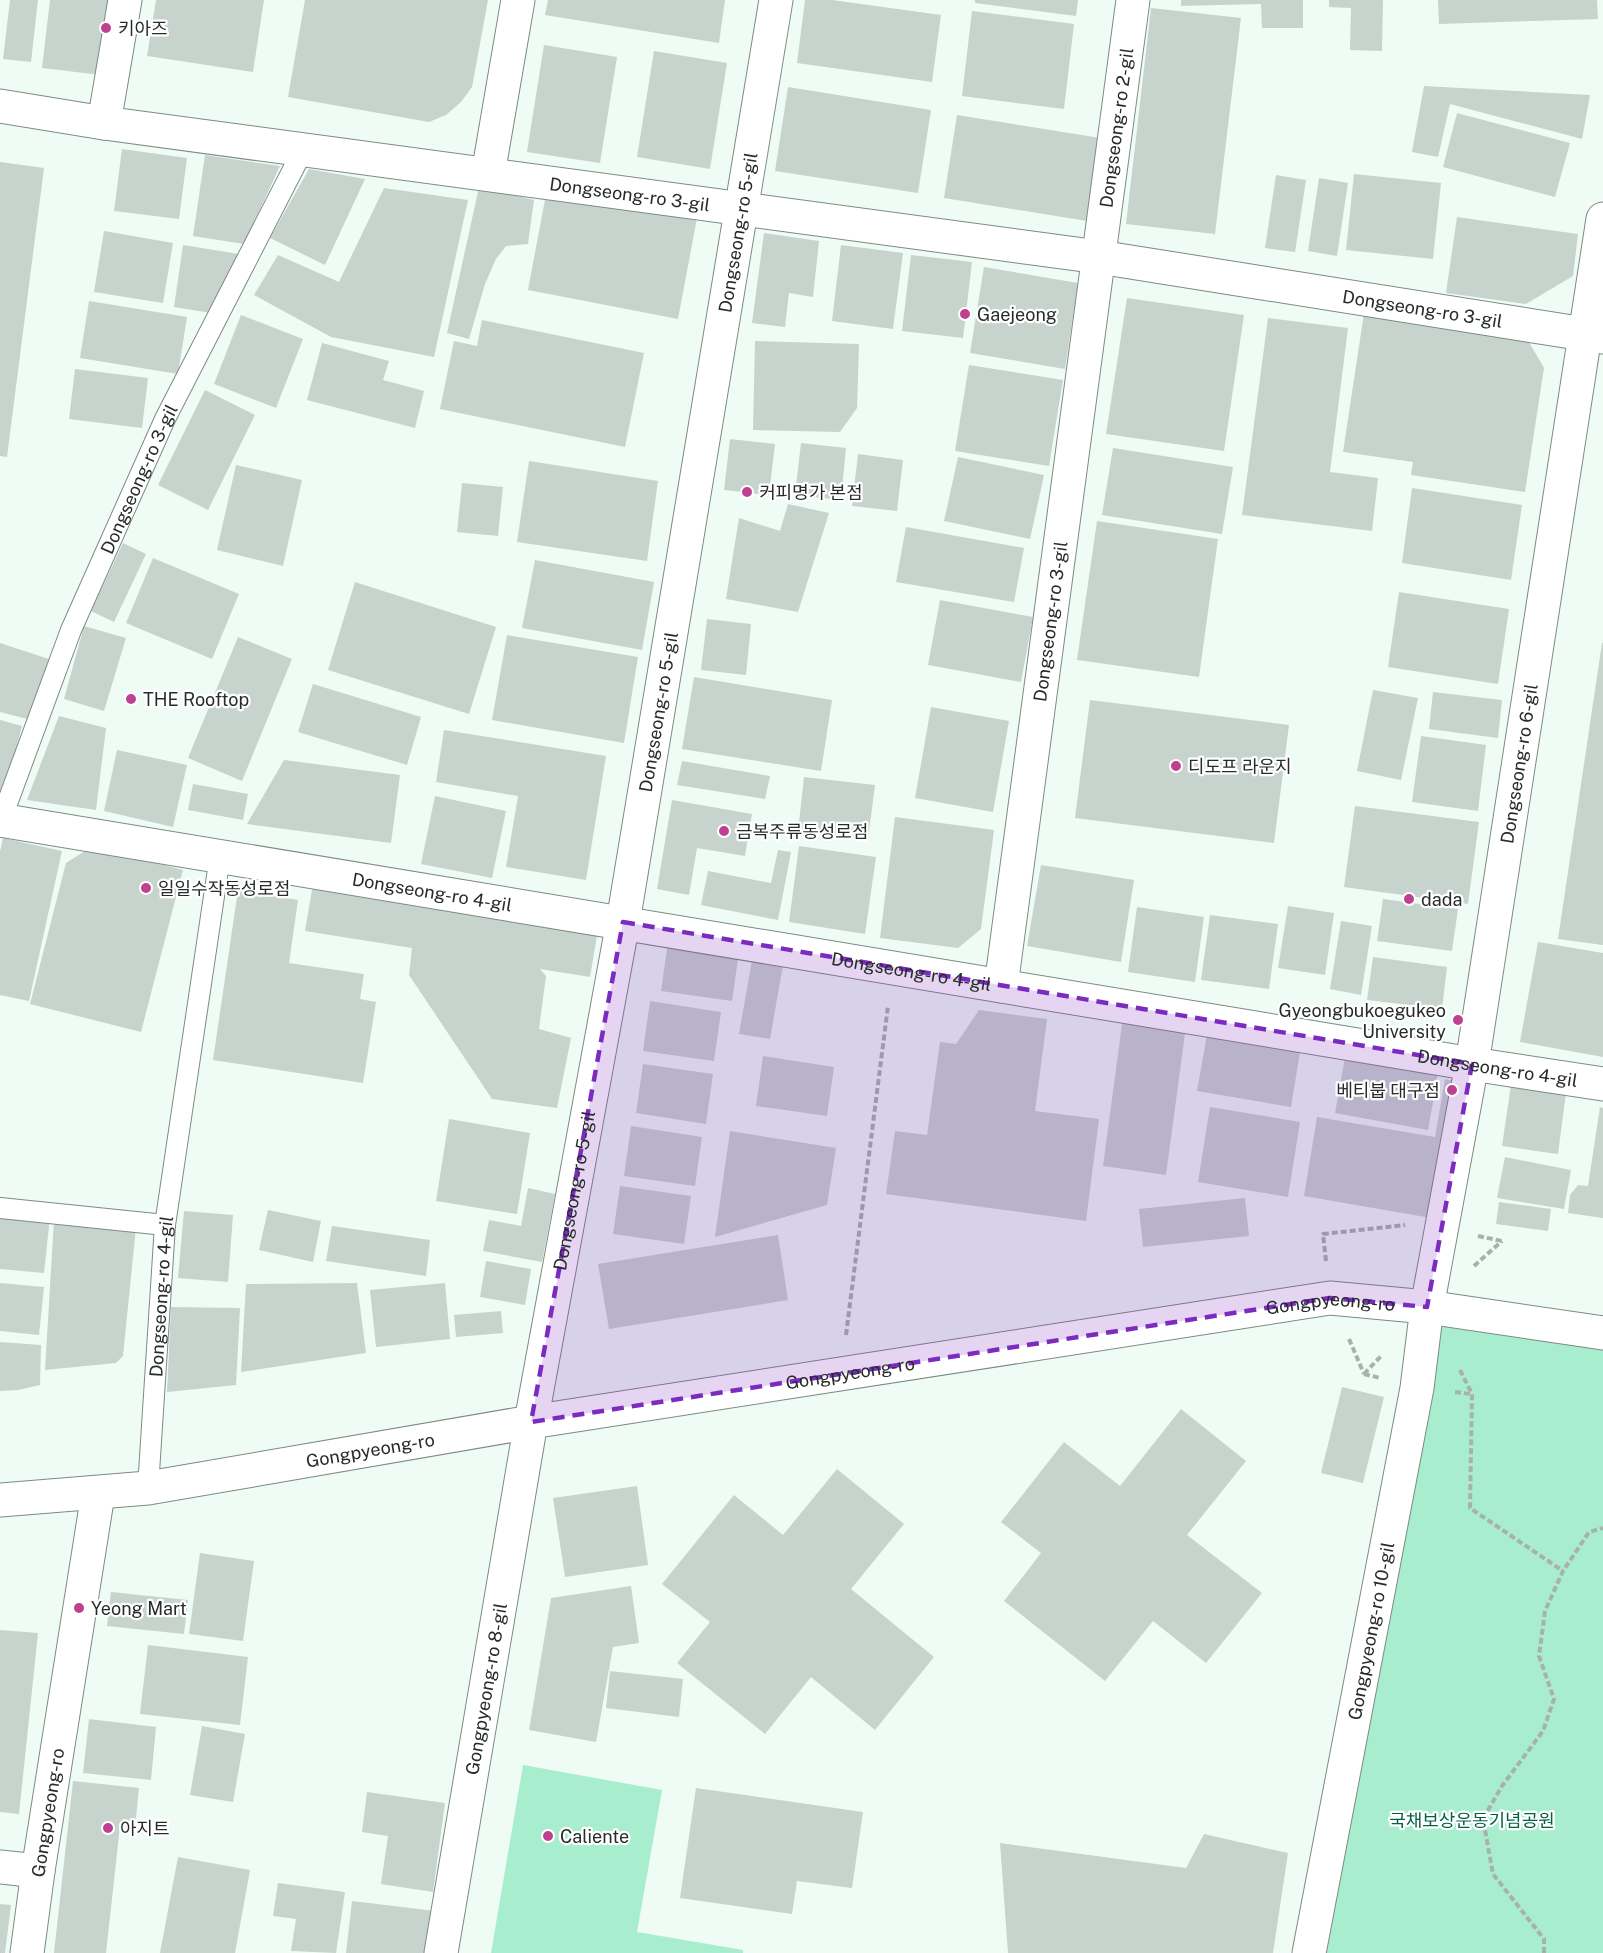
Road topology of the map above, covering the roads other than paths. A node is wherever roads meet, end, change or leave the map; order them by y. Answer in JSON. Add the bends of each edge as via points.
{"nodes":[{"id":1,"x":125,"y":0,"type":"edge"},
{"id":2,"x":519,"y":0,"type":"edge"},
{"id":3,"x":776,"y":0,"type":"edge"},
{"id":4,"x":1133,"y":0,"type":"edge"},
{"id":5,"x":0,"y":106,"type":"edge"},
{"id":6,"x":104,"y":123,"type":"junction"},
{"id":7,"x":303,"y":150,"type":"junction"},
{"id":8,"x":488,"y":174,"type":"junction"},
{"id":9,"x":743,"y":208,"type":"junction"},
{"id":10,"x":1603,"y":219,"type":"edge"},
{"id":11,"x":1099,"y":257,"type":"junction"},
{"id":12,"x":1594,"y":336,"type":"edge"},
{"id":13,"x":0,"y":820,"type":"edge"},
{"id":14,"x":220,"y":856,"type":"junction"},
{"id":15,"x":623,"y":922,"type":"junction"},
{"id":16,"x":1001,"y":986,"type":"junction"},
{"id":17,"x":1472,"y":1064,"type":"junction"},
{"id":18,"x":1603,"y":1084,"type":"edge"},
{"id":19,"x":0,"y":1208,"type":"edge"},
{"id":20,"x":165,"y":1225,"type":"junction"},
{"id":21,"x":1427,"y":1307,"type":"junction"},
{"id":22,"x":1603,"y":1334,"type":"edge"},
{"id":23,"x":531,"y":1422,"type":"junction"},
{"id":24,"x":148,"y":1488,"type":"junction"},
{"id":25,"x":98,"y":1494,"type":"junction"},
{"id":26,"x":0,"y":1500,"type":"edge"},
{"id":27,"x":0,"y":1867,"type":"edge"},
{"id":28,"x":38,"y":1871,"type":"junction"},
{"id":29,"x":27,"y":1953,"type":"edge"},
{"id":30,"x":441,"y":1953,"type":"edge"},
{"id":31,"x":1309,"y":1953,"type":"edge"}],
"edges":[{"from":1,"to":6,"type":"street"},
{"from":2,"to":8,"type":"street"},
{"from":3,"to":9,"type":"street","name":"Dongseong-ro 5-gil"},
{"from":4,"to":11,"type":"street","name":"Dongseong-ro 2-gil"},
{"from":5,"to":6,"type":"street","name":"Dongseong-ro 3-gil"},
{"from":6,"to":7,"type":"street","name":"Dongseong-ro 3-gil"},
{"from":7,"to":8,"type":"street","name":"Dongseong-ro 3-gil"},
{"from":7,"to":13,"type":"lane","name":"Dongseong-ro 3-gil","via":[[165,419],[71,630]]},
{"from":8,"to":9,"type":"street","name":"Dongseong-ro 3-gil"},
{"from":9,"to":11,"type":"street","name":"Dongseong-ro 3-gil"},
{"from":9,"to":15,"type":"street","name":"Dongseong-ro 5-gil"},
{"from":10,"to":12,"type":"street","name":"Dongseong-ro 6-gil"},
{"from":11,"to":12,"type":"street","name":"Dongseong-ro 3-gil"},
{"from":11,"to":16,"type":"street","name":"Dongseong-ro 3-gil"},
{"from":12,"to":17,"type":"street","name":"Dongseong-ro 6-gil"},
{"from":13,"to":14,"type":"street","name":"Dongseong-ro 4-gil"},
{"from":14,"to":15,"type":"street","name":"Dongseong-ro 4-gil"},
{"from":14,"to":20,"type":"lane","name":"Dongseong-ro 4-gil"},
{"from":15,"to":16,"type":"street","name":"Dongseong-ro 4-gil"},
{"from":15,"to":23,"type":"street","name":"Dongseong-ro 5-gil"},
{"from":16,"to":17,"type":"street","name":"Dongseong-ro 4-gil"},
{"from":17,"to":18,"type":"street","name":"Dongseong-ro 4-gil"},
{"from":17,"to":21,"type":"street","name":"Dongseong-ro 6-gil"},
{"from":19,"to":20,"type":"lane"},
{"from":20,"to":24,"type":"lane","name":"Dongseong-ro 4-gil"},
{"from":21,"to":22,"type":"street","name":"Gongpyeong-ro"},
{"from":21,"to":23,"type":"street","name":"Gongpyeong-ro","via":[[1330,1298]]},
{"from":21,"to":31,"type":"street","name":"Gongpyeong-ro 10-gil","via":[[1418,1388]]},
{"from":23,"to":24,"type":"street","name":"Gongpyeong-ro"},
{"from":23,"to":30,"type":"street","name":"Gongpyeong-ro 8-gil"},
{"from":24,"to":25,"type":"street","name":"Gongpyeong-ro"},
{"from":25,"to":26,"type":"street","name":"Gongpyeong-ro"},
{"from":25,"to":28,"type":"street","name":"Gongpyeong-ro"},
{"from":27,"to":28,"type":"street"},
{"from":28,"to":29,"type":"street","name":"Gongpyeong-ro"}]}
